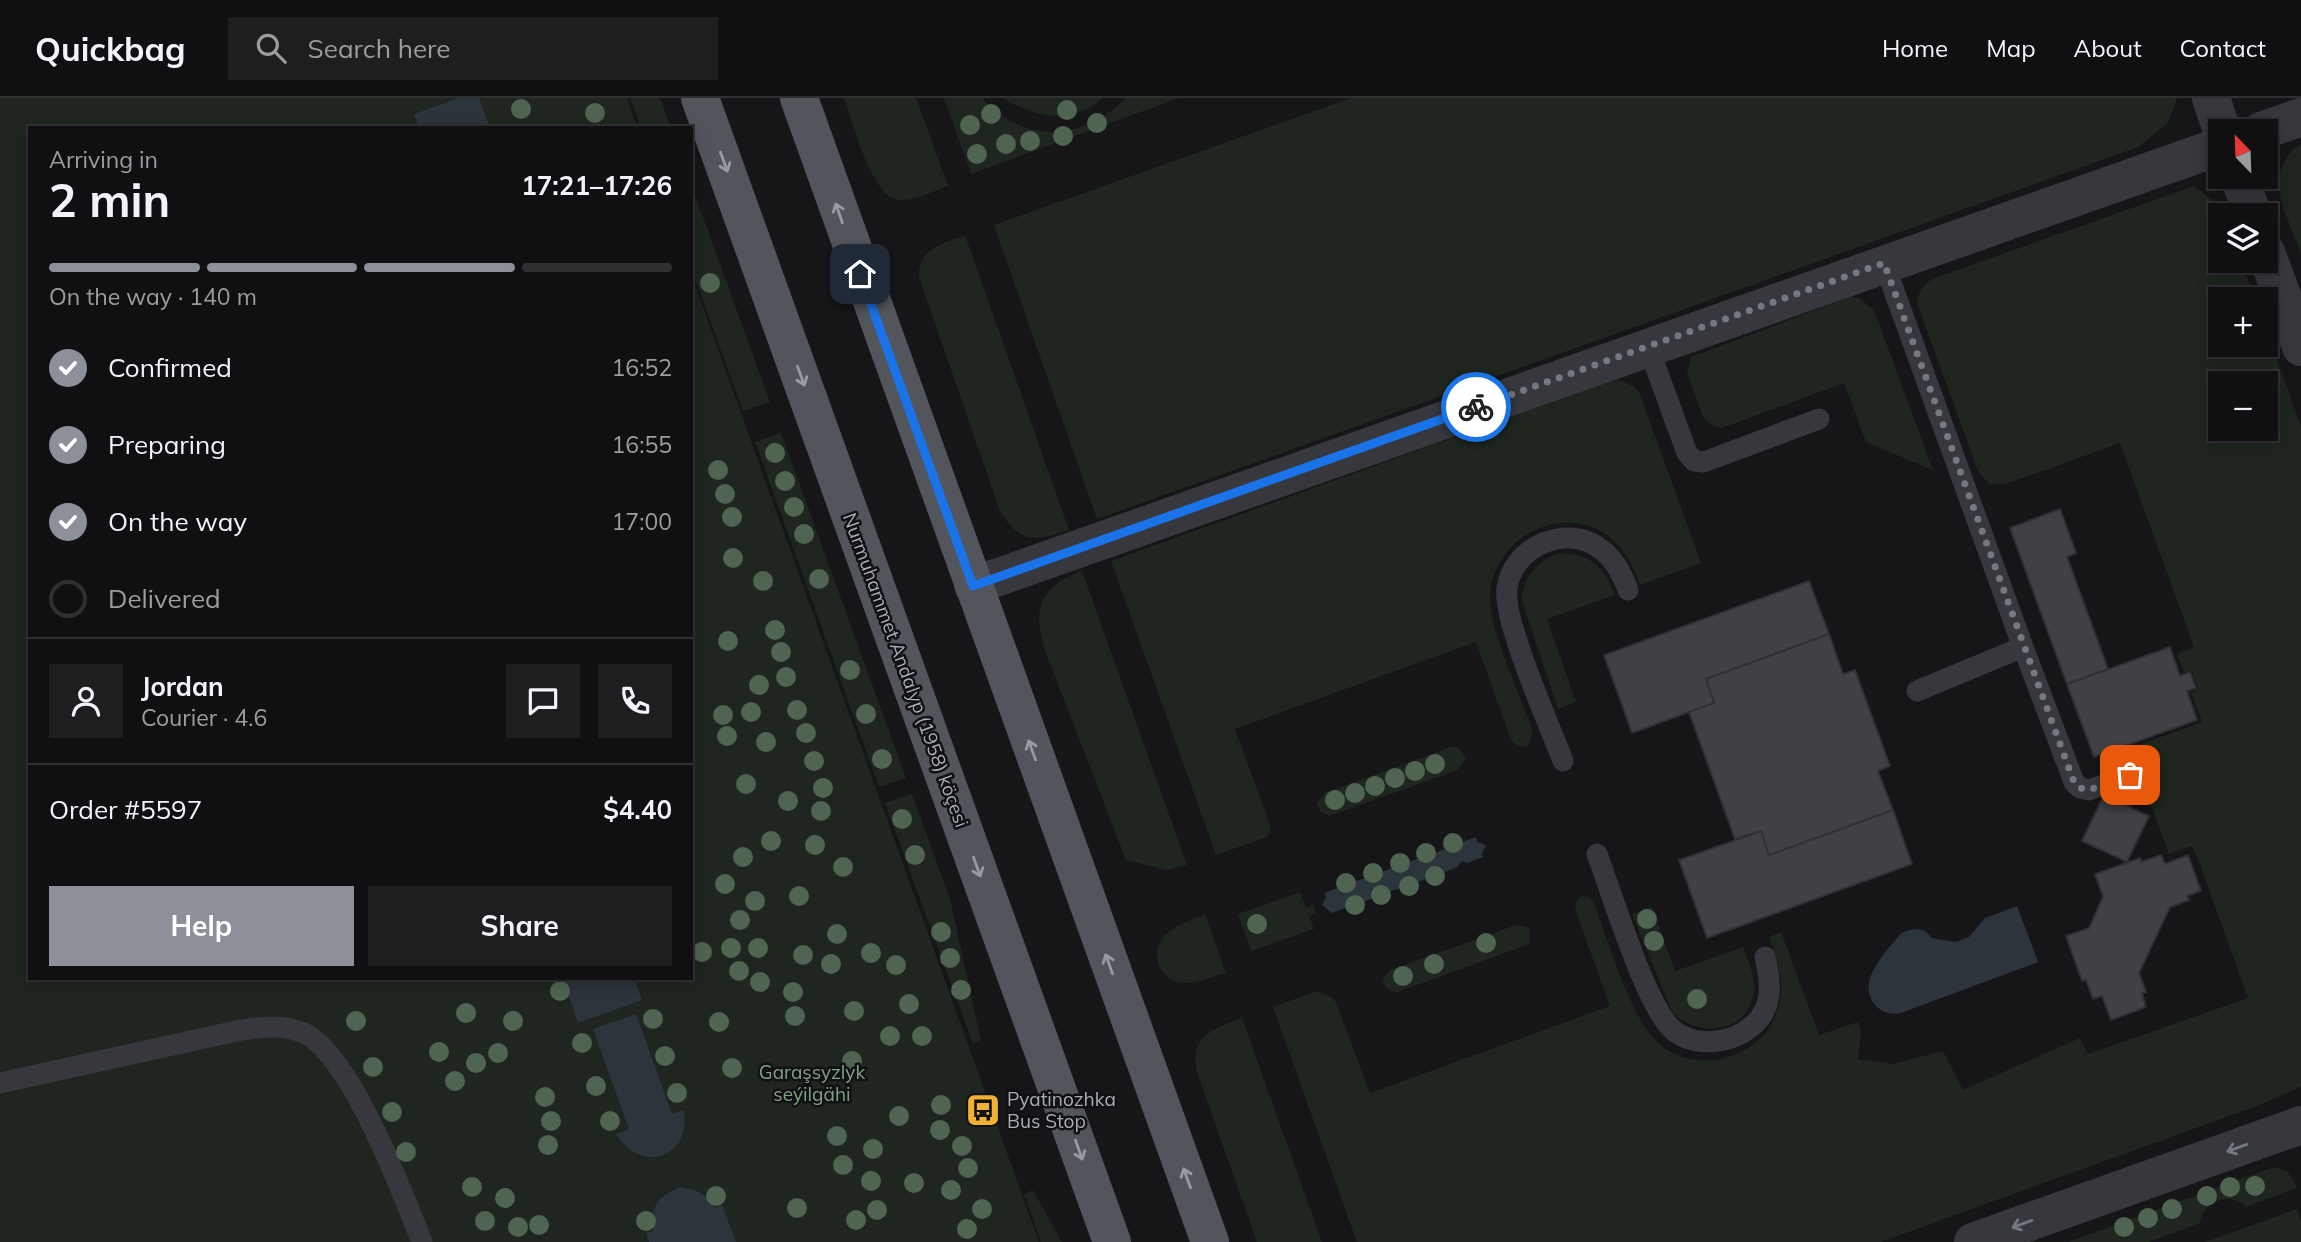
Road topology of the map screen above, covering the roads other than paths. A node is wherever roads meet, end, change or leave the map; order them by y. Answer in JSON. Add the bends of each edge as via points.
{"nodes":[{"id":1,"x":701,"y":98,"type":"edge"},
{"id":2,"x":799,"y":98,"type":"edge"},
{"id":3,"x":2211,"y":98,"type":"edge"},
{"id":4,"x":2301,"y":117,"type":"edge"},
{"id":5,"x":2218,"y":119,"type":"edge"},
{"id":6,"x":2278,"y":125,"type":"edge"},
{"id":7,"x":2208,"y":151,"type":"edge"},
{"id":8,"x":1884,"y":263,"type":"junction"},
{"id":9,"x":2274,"y":273,"type":"edge"},
{"id":10,"x":1648,"y":346,"type":"junction"},
{"id":11,"x":2301,"y":347,"type":"edge"},
{"id":12,"x":1819,"y":419,"type":"dead end"},
{"id":13,"x":973,"y":586,"type":"junction"},
{"id":14,"x":1628,"y":590,"type":"dead end"},
{"id":15,"x":2024,"y":647,"type":"junction"},
{"id":16,"x":1917,"y":691,"type":"dead end"},
{"id":17,"x":1563,"y":761,"type":"dead end"},
{"id":18,"x":2130,"y":775,"type":"dead end"},
{"id":19,"x":1597,"y":854,"type":"dead end"},
{"id":20,"x":1765,"y":957,"type":"dead end"},
{"id":21,"x":0,"y":1083,"type":"edge"},
{"id":22,"x":2301,"y":1125,"type":"edge"},
{"id":23,"x":422,"y":1242,"type":"edge"},
{"id":24,"x":1112,"y":1242,"type":"edge"},
{"id":25,"x":1210,"y":1242,"type":"edge"},
{"id":26,"x":1973,"y":1242,"type":"edge"}],
"edges":[{"from":1,"to":24,"type":"main road","name":"Nurmuhammet Andalyp (1958) köçesi","one_way":true},
{"from":13,"to":2,"type":"main road","one_way":true},
{"from":3,"to":5,"type":"street"},
{"from":4,"to":6,"type":"street"},
{"from":7,"to":8,"type":"street"},
{"from":8,"to":10,"type":"street"},
{"from":8,"to":15,"type":"lane"},
{"from":9,"to":11,"type":"street"},
{"from":10,"to":12,"type":"lane","via":[[1687,453],[1694,461],[1704,462]]},
{"from":10,"to":13,"type":"street"},
{"from":25,"to":13,"type":"main road","one_way":true},
{"from":14,"to":17,"type":"lane","via":[[1614,560],[1584,540],[1565,538],[1537,545],[1522,556],[1512,572],[1506,589],[1511,624]]},
{"from":15,"to":16,"type":"lane"},
{"from":15,"to":18,"type":"lane","via":[[2074,782],[2089,790]]},
{"from":19,"to":20,"type":"lane","via":[[1653,1003],[1674,1031],[1708,1042],[1728,1039],[1753,1026],[1769,1001]]},
{"from":21,"to":23,"type":"lane","via":[[241,1030],[279,1026],[305,1034],[326,1047],[348,1077]]},
{"from":22,"to":26,"type":"street","one_way":true}]}
